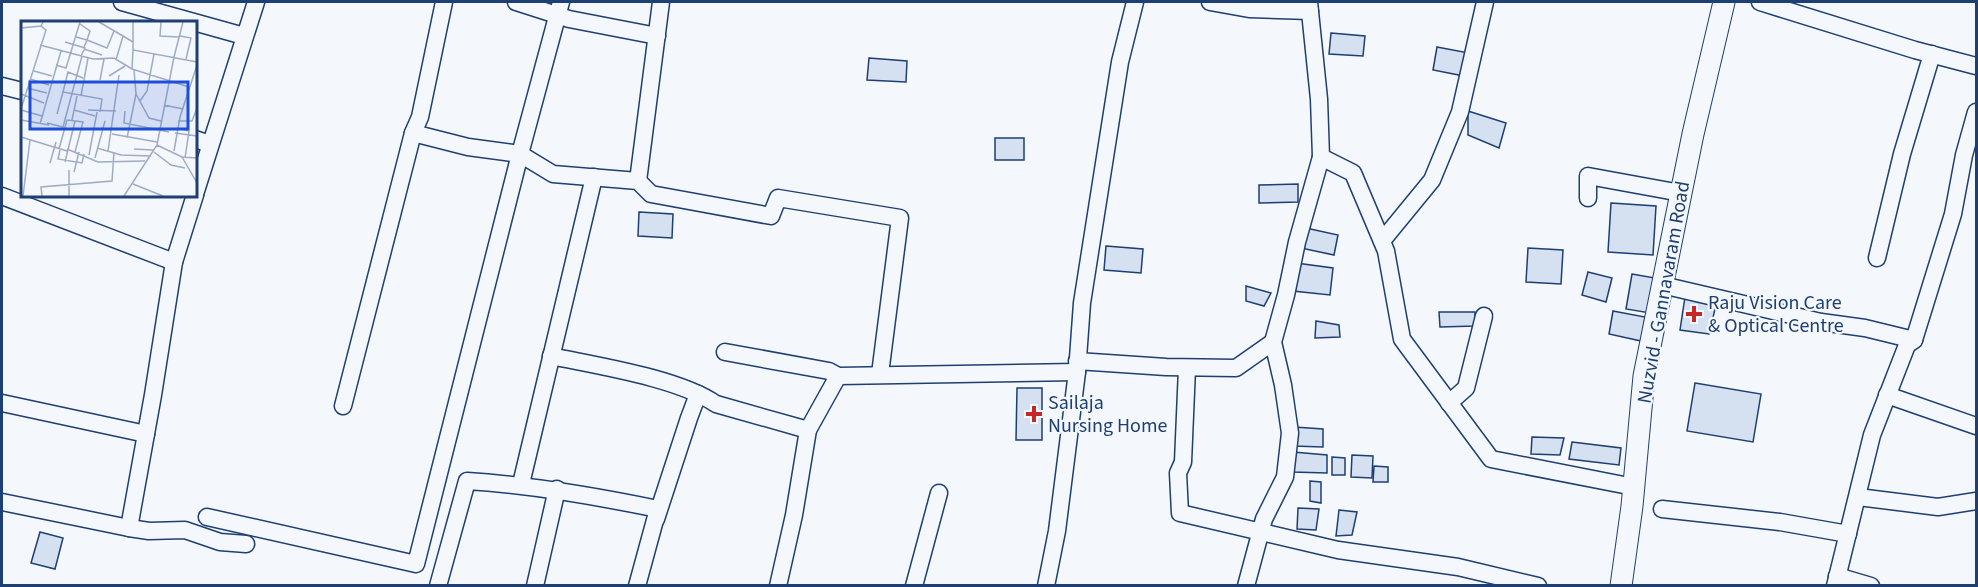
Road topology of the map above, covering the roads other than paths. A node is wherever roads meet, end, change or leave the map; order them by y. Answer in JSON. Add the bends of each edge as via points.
{"nodes":[{"id":1,"x":122,"y":2,"type":"edge"},
{"id":2,"x":256,"y":2,"type":"edge"},
{"id":3,"x":444,"y":2,"type":"edge"},
{"id":4,"x":516,"y":2,"type":"edge"},
{"id":5,"x":661,"y":2,"type":"edge"},
{"id":6,"x":1135,"y":2,"type":"edge"},
{"id":7,"x":1210,"y":2,"type":"edge"},
{"id":8,"x":1485,"y":2,"type":"edge"},
{"id":9,"x":1724,"y":2,"type":"edge"},
{"id":10,"x":1760,"y":2,"type":"edge"},
{"id":11,"x":1309,"y":6,"type":"edge"},
{"id":12,"x":559,"y":8,"type":"edge"},
{"id":13,"x":190,"y":21,"type":"edge"},
{"id":14,"x":196,"y":23,"type":"edge"},
{"id":15,"x":244,"y":36,"type":"junction"},
{"id":16,"x":657,"y":36,"type":"junction"},
{"id":17,"x":1932,"y":54,"type":"junction"},
{"id":18,"x":1977,"y":66,"type":"edge"},
{"id":19,"x":2,"y":86,"type":"edge"},
{"id":20,"x":21,"y":91,"type":"edge"},
{"id":21,"x":1977,"y":112,"type":"edge"},
{"id":22,"x":413,"y":133,"type":"junction"},
{"id":23,"x":203,"y":142,"type":"edge"},
{"id":24,"x":520,"y":154,"type":"junction"},
{"id":25,"x":1970,"y":156,"type":"edge"},
{"id":26,"x":1322,"y":157,"type":"junction"},
{"id":27,"x":594,"y":177,"type":"junction"},
{"id":28,"x":638,"y":180,"type":"junction"},
{"id":29,"x":196,"y":188,"type":"edge"},
{"id":30,"x":1681,"y":193,"type":"junction"},
{"id":31,"x":2,"y":196,"type":"edge"},
{"id":32,"x":194,"y":196,"type":"edge"},
{"id":33,"x":1588,"y":198,"type":"dead end"},
{"id":34,"x":1382,"y":241,"type":"junction"},
{"id":35,"x":1877,"y":258,"type":"dead end"},
{"id":36,"x":174,"y":262,"type":"junction"},
{"id":37,"x":1662,"y":285,"type":"junction"},
{"id":38,"x":1484,"y":316,"type":"dead end"},
{"id":39,"x":1914,"y":340,"type":"junction"},
{"id":40,"x":1273,"y":342,"type":"junction"},
{"id":41,"x":725,"y":352,"type":"dead end"},
{"id":42,"x":551,"y":356,"type":"junction"},
{"id":43,"x":1077,"y":367,"type":"junction"},
{"id":44,"x":1187,"y":368,"type":"junction"},
{"id":45,"x":880,"y":374,"type":"junction"},
{"id":46,"x":838,"y":376,"type":"junction"},
{"id":47,"x":698,"y":394,"type":"junction"},
{"id":48,"x":1887,"y":395,"type":"junction"},
{"id":49,"x":1449,"y":403,"type":"junction"},
{"id":50,"x":2,"y":404,"type":"edge"},
{"id":51,"x":342,"y":406,"type":"dead end"},
{"id":52,"x":1977,"y":426,"type":"edge"},
{"id":53,"x":808,"y":430,"type":"junction"},
{"id":54,"x":146,"y":434,"type":"junction"},
{"id":55,"x":521,"y":484,"type":"junction"},
{"id":56,"x":1634,"y":487,"type":"junction"},
{"id":57,"x":557,"y":489,"type":"junction"},
{"id":58,"x":939,"y":493,"type":"dead end"},
{"id":59,"x":1858,"y":497,"type":"junction"},
{"id":60,"x":1977,"y":501,"type":"edge"},
{"id":61,"x":2,"y":502,"type":"edge"},
{"id":62,"x":1662,"y":509,"type":"dead end"},
{"id":63,"x":207,"y":517,"type":"dead end"},
{"id":64,"x":129,"y":528,"type":"junction"},
{"id":65,"x":1261,"y":532,"type":"junction"},
{"id":66,"x":1848,"y":534,"type":"junction"},
{"id":67,"x":246,"y":544,"type":"dead end"},
{"id":68,"x":648,"y":547,"type":"junction"},
{"id":69,"x":1836,"y":581,"type":"edge"},
{"id":70,"x":438,"y":585,"type":"edge"},
{"id":71,"x":535,"y":585,"type":"edge"},
{"id":72,"x":637,"y":585,"type":"edge"},
{"id":73,"x":778,"y":585,"type":"edge"},
{"id":74,"x":914,"y":585,"type":"edge"},
{"id":75,"x":1046,"y":585,"type":"edge"},
{"id":76,"x":1246,"y":585,"type":"edge"},
{"id":77,"x":1538,"y":585,"type":"edge"},
{"id":78,"x":1621,"y":585,"type":"edge"},
{"id":79,"x":1871,"y":585,"type":"edge"}],
"edges":[{"from":1,"to":13,"type":"street"},
{"from":2,"to":15,"type":"street"},
{"from":3,"to":22,"type":"street","via":[[420,117]]},
{"from":4,"to":12,"type":"street"},
{"from":5,"to":16,"type":"street"},
{"from":6,"to":43,"type":"street","via":[[1120,62],[1082,303]]},
{"from":7,"to":11,"type":"street","via":[[1249,9]]},
{"from":8,"to":34,"type":"street","via":[[1460,112],[1432,180]]},
{"from":9,"to":30,"type":"main road","name":"Nuzvid - Gannavaram Road"},
{"from":10,"to":17,"type":"street"},
{"from":11,"to":26,"type":"street"},
{"from":12,"to":16,"type":"street","via":[[627,31]]},
{"from":12,"to":24,"type":"street"},
{"from":14,"to":15,"type":"street"},
{"from":15,"to":23,"type":"street"},
{"from":16,"to":28,"type":"street"},
{"from":17,"to":18,"type":"street"},
{"from":17,"to":35,"type":"street"},
{"from":19,"to":20,"type":"street"},
{"from":21,"to":25,"type":"street"},
{"from":22,"to":24,"type":"street","via":[[468,147]]},
{"from":22,"to":51,"type":"street"},
{"from":23,"to":29,"type":"street"},
{"from":24,"to":27,"type":"street","via":[[554,174]]},
{"from":24,"to":63,"type":"street","via":[[416,564]]},
{"from":25,"to":39,"type":"street"},
{"from":26,"to":34,"type":"street","via":[[1353,173]]},
{"from":26,"to":40,"type":"street"},
{"from":27,"to":28,"type":"street"},
{"from":27,"to":42,"type":"street"},
{"from":28,"to":45,"type":"street","via":[[651,194],[771,216],[778,198],[900,218]]},
{"from":30,"to":33,"type":"street","via":[[1588,176]]},
{"from":30,"to":37,"type":"main road","name":"Nuzvid - Gannavaram Road"},
{"from":31,"to":36,"type":"street"},
{"from":32,"to":36,"type":"street"},
{"from":34,"to":49,"type":"street","via":[[1402,339]]},
{"from":36,"to":54,"type":"street"},
{"from":37,"to":39,"type":"street"},
{"from":37,"to":56,"type":"main road","name":"Nuzvid - Gannavaram Road","via":[[1644,376]]},
{"from":38,"to":49,"type":"street","via":[[1466,388]]},
{"from":39,"to":48,"type":"street","via":[[1907,345]]},
{"from":40,"to":44,"type":"street","via":[[1236,368]]},
{"from":40,"to":65,"type":"street","via":[[1290,433],[1284,477]]},
{"from":41,"to":46,"type":"street","via":[[829,371]]},
{"from":42,"to":47,"type":"street","via":[[672,384]]},
{"from":42,"to":55,"type":"street"},
{"from":43,"to":44,"type":"street"},
{"from":43,"to":45,"type":"street"},
{"from":43,"to":75,"type":"street","via":[[1057,531]]},
{"from":44,"to":65,"type":"street","via":[[1183,462],[1178,473],[1180,513]]},
{"from":45,"to":46,"type":"street"},
{"from":46,"to":53,"type":"street"},
{"from":47,"to":53,"type":"street","via":[[716,404]]},
{"from":47,"to":68,"type":"street"},
{"from":48,"to":52,"type":"street"},
{"from":48,"to":59,"type":"street","via":[[1872,435]]},
{"from":49,"to":56,"type":"street","via":[[1491,459]]},
{"from":50,"to":54,"type":"street"},
{"from":53,"to":73,"type":"street"},
{"from":54,"to":64,"type":"street"},
{"from":55,"to":57,"type":"street"},
{"from":55,"to":70,"type":"street","via":[[467,481]]},
{"from":56,"to":78,"type":"main road","name":"Nuzvid - Gannavaram Road"},
{"from":57,"to":68,"type":"street","via":[[658,509]]},
{"from":57,"to":71,"type":"street"},
{"from":58,"to":74,"type":"street"},
{"from":59,"to":60,"type":"street","via":[[1938,507]]},
{"from":59,"to":66,"type":"street"},
{"from":61,"to":64,"type":"street"},
{"from":62,"to":66,"type":"street"},
{"from":64,"to":67,"type":"street","via":[[185,530],[220,542]]},
{"from":65,"to":76,"type":"street"},
{"from":65,"to":77,"type":"street","via":[[1338,550],[1458,567]]},
{"from":66,"to":69,"type":"street"},
{"from":68,"to":72,"type":"street"},
{"from":69,"to":79,"type":"street"}]}
